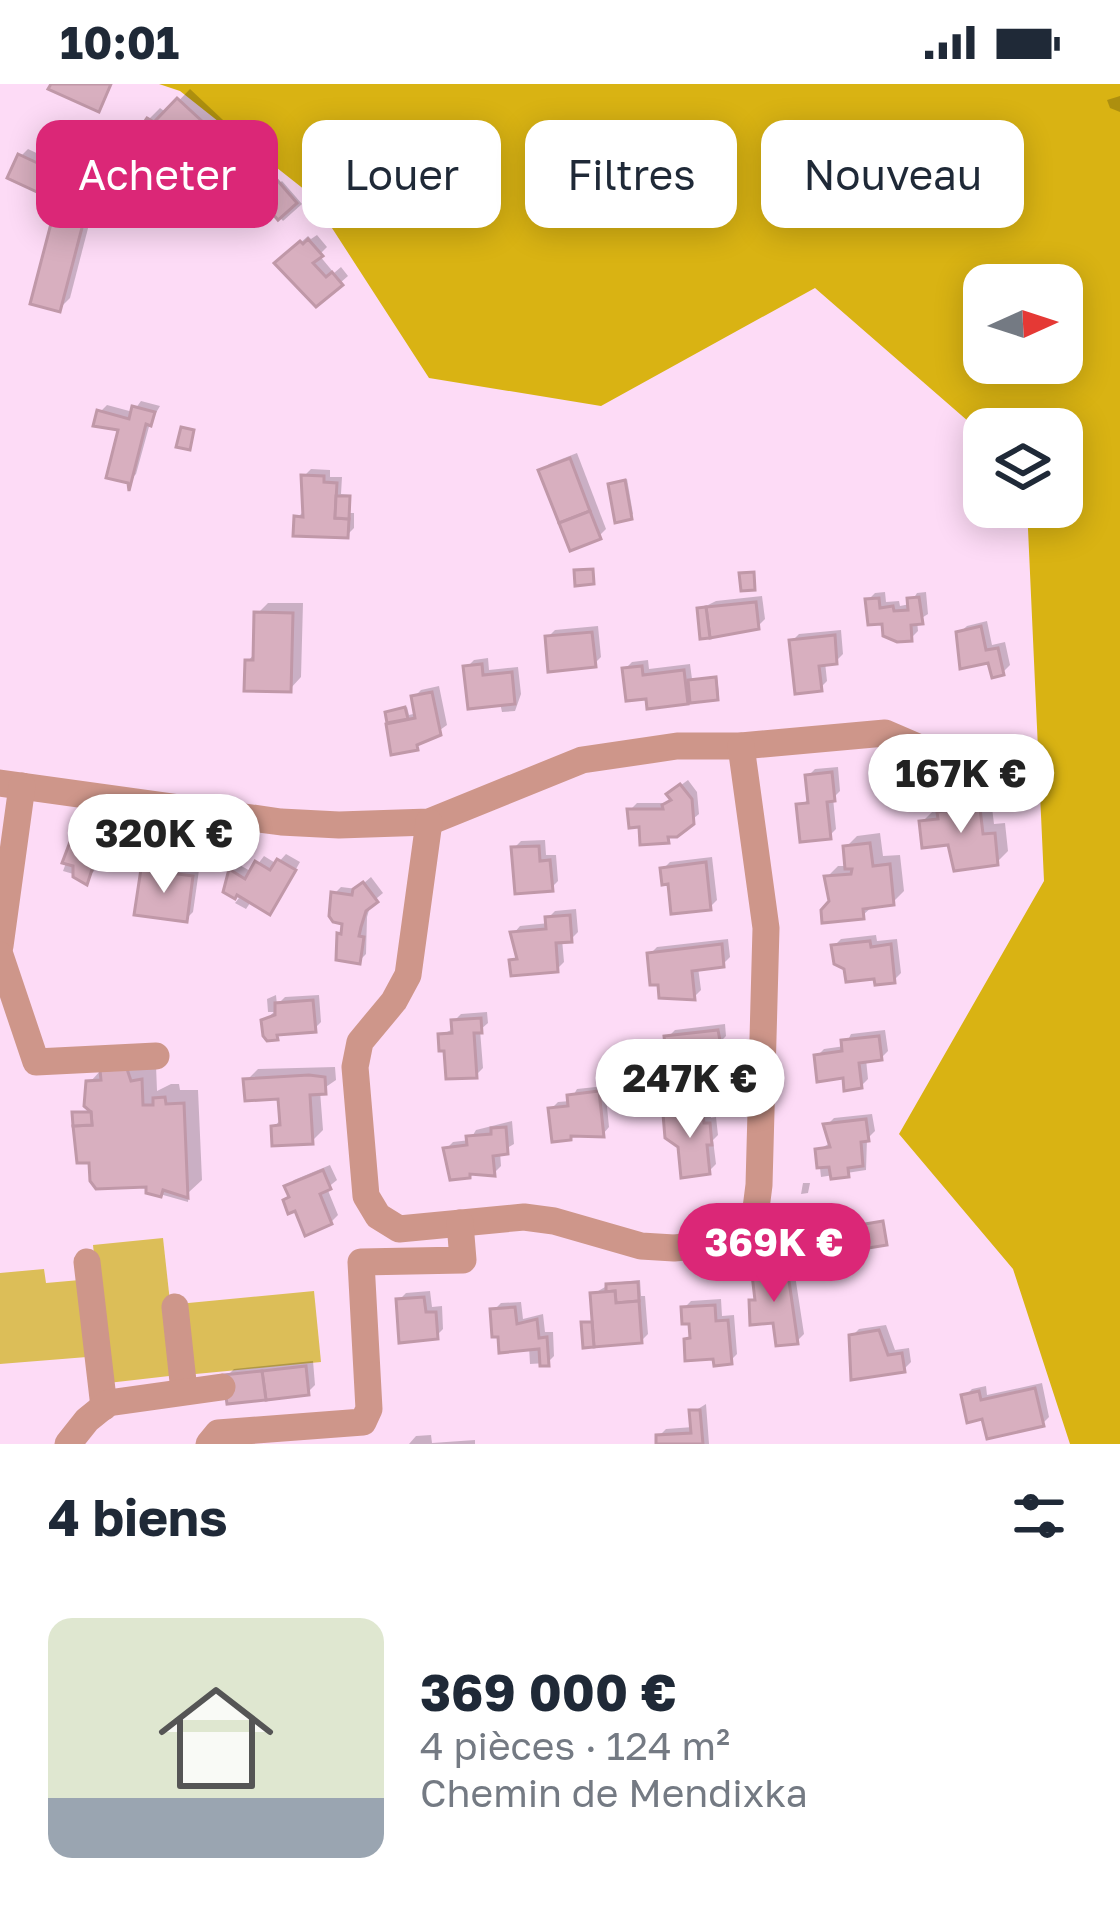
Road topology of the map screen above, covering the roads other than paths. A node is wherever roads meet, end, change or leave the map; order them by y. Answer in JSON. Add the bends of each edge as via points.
{"nodes":[{"id":1,"x":741,"y":746,"type":"junction"},
{"id":2,"x":929,"y":752,"type":"dead end"},
{"id":3,"x":11,"y":784,"type":"edge"},
{"id":4,"x":429,"y":822,"type":"junction"},
{"id":5,"x":0,"y":946,"type":"edge"},
{"id":6,"x":0,"y":956,"type":"edge"},
{"id":7,"x":156,"y":1056,"type":"dead end"},
{"id":8,"x":460,"y":1223,"type":"junction"},
{"id":9,"x":87,"y":1262,"type":"dead end"},
{"id":10,"x":175,"y":1307,"type":"dead end"},
{"id":11,"x":222,"y":1387,"type":"dead end"},
{"id":12,"x":184,"y":1390,"type":"junction"},
{"id":13,"x":104,"y":1407,"type":"junction"},
{"id":14,"x":68,"y":1444,"type":"edge"},
{"id":15,"x":209,"y":1444,"type":"edge"}],
"edges":[{"from":1,"to":2,"type":"street","via":[[885,733]]},
{"from":1,"to":4,"type":"street","via":[[582,760]]},
{"from":1,"to":8,"type":"street","via":[[766,928],[754,1224],[728,1243],[674,1248],[524,1217]]},
{"from":3,"to":4,"type":"street","via":[[281,822]]},
{"from":3,"to":5,"type":"street"},
{"from":4,"to":8,"type":"street","via":[[408,975],[360,1042],[355,1067],[366,1196],[378,1216],[399,1229]]},
{"from":6,"to":7,"type":"street","via":[[37,1062]]},
{"from":8,"to":15,"type":"street","via":[[463,1260],[362,1262],[369,1408],[363,1422],[218,1433]]},
{"from":9,"to":13,"type":"street"},
{"from":10,"to":12,"type":"street"},
{"from":11,"to":12,"type":"street"},
{"from":12,"to":13,"type":"street"},
{"from":13,"to":14,"type":"street"}]}
